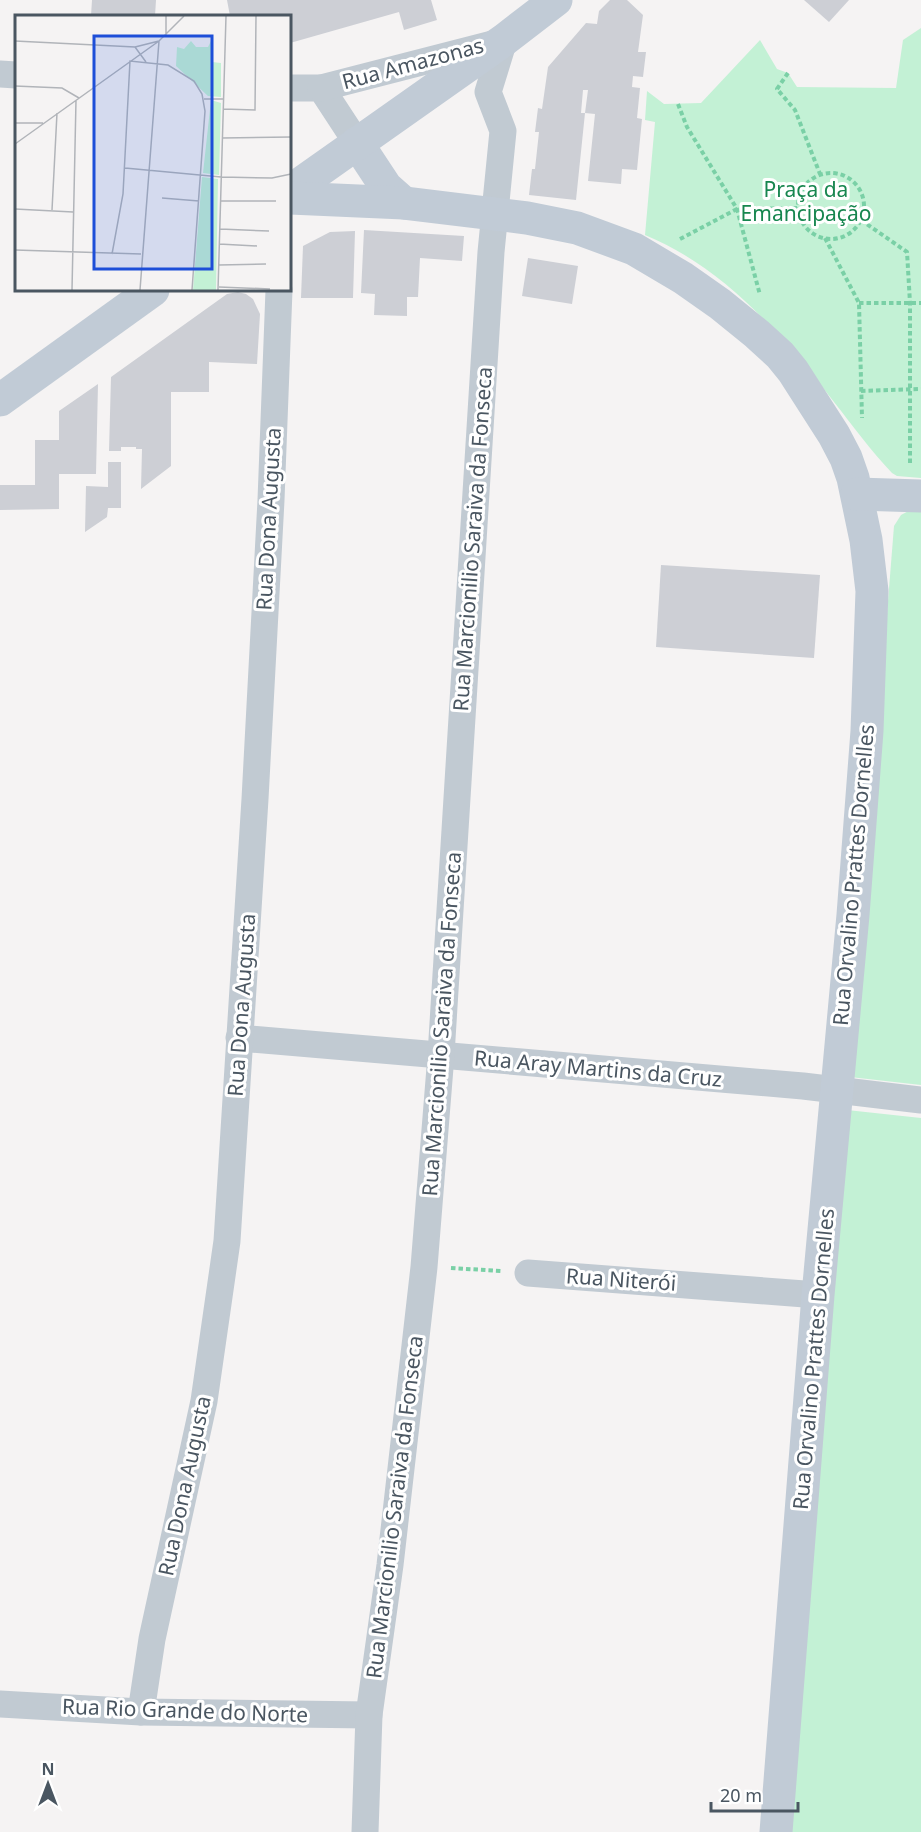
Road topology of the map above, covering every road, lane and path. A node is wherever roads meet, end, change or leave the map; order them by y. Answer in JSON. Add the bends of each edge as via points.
{"nodes":[{"id":1,"x":556,"y":0,"type":"edge"},
{"id":2,"x":504,"y":40,"type":"junction"},
{"id":3,"x":788,"y":73,"type":"dead end"},
{"id":4,"x":0,"y":74,"type":"edge"},
{"id":5,"x":15,"y":75,"type":"edge"},
{"id":6,"x":291,"y":88,"type":"edge"},
{"id":7,"x":321,"y":88,"type":"junction"},
{"id":8,"x":678,"y":104,"type":"dead end"},
{"id":9,"x":357,"y":143,"type":"junction"},
{"id":10,"x":820,"y":174,"type":"junction"},
{"id":11,"x":291,"y":190,"type":"edge"},
{"id":12,"x":291,"y":198,"type":"edge"},
{"id":13,"x":404,"y":203,"type":"junction"},
{"id":14,"x":798,"y":208,"type":"junction"},
{"id":15,"x":736,"y":210,"type":"junction"},
{"id":16,"x":494,"y":213,"type":"junction"},
{"id":17,"x":861,"y":220,"type":"junction"},
{"id":18,"x":825,"y":238,"type":"junction"},
{"id":19,"x":676,"y":241,"type":"dead end"},
{"id":20,"x":152,"y":291,"type":"edge"},
{"id":21,"x":279,"y":291,"type":"edge"},
{"id":22,"x":762,"y":299,"type":"dead end"},
{"id":23,"x":860,"y":303,"type":"junction"},
{"id":24,"x":910,"y":303,"type":"junction"},
{"id":25,"x":921,"y":303,"type":"edge"},
{"id":26,"x":910,"y":389,"type":"junction"},
{"id":27,"x":921,"y":389,"type":"edge"},
{"id":28,"x":861,"y":391,"type":"junction"},
{"id":29,"x":0,"y":400,"type":"edge"},
{"id":30,"x":862,"y":426,"type":"dead end"},
{"id":31,"x":916,"y":481,"type":"edge"},
{"id":32,"x":857,"y":494,"type":"junction"},
{"id":33,"x":239,"y":1038,"type":"junction"},
{"id":34,"x":441,"y":1055,"type":"junction"},
{"id":35,"x":836,"y":1090,"type":"junction"},
{"id":36,"x":921,"y":1100,"type":"edge"},
{"id":37,"x":424,"y":1267,"type":"junction"},
{"id":38,"x":528,"y":1273,"type":"joint"},
{"id":39,"x":819,"y":1295,"type":"junction"},
{"id":40,"x":0,"y":1704,"type":"edge"},
{"id":41,"x":141,"y":1712,"type":"junction"},
{"id":42,"x":369,"y":1715,"type":"junction"},
{"id":43,"x":366,"y":1832,"type":"edge"},
{"id":44,"x":776,"y":1832,"type":"edge"}],
"edges":[{"from":1,"to":2,"type":"street"},
{"from":2,"to":7,"type":"street","name":"Rua Amazonas"},
{"from":2,"to":9,"type":"street"},
{"from":2,"to":16,"type":"street","name":"Rua Marcionilio Saraiva da Fonseca","via":[[488,92],[503,131]]},
{"from":3,"to":10,"type":"path","via":[[777,89],[795,110]]},
{"from":4,"to":5,"type":"street"},
{"from":6,"to":7,"type":"street","name":"Rua Amazonas"},
{"from":7,"to":9,"type":"street","name":"Rua Amazonas"},
{"from":8,"to":15,"type":"path","via":[[687,127]]},
{"from":9,"to":11,"type":"street"},
{"from":9,"to":13,"type":"street","via":[[386,187]]},
{"from":10,"to":14,"type":"path","via":[[803,187]]},
{"from":10,"to":17,"type":"path","via":[[842,174],[852,180],[864,198]]},
{"from":12,"to":13,"type":"street","name":"Rua Orvalino Prattes Dornelles"},
{"from":13,"to":16,"type":"street","name":"Rua Orvalino Prattes Dornelles"},
{"from":14,"to":15,"type":"path"},
{"from":14,"to":18,"type":"path","via":[[806,227]]},
{"from":15,"to":19,"type":"path"},
{"from":15,"to":22,"type":"path"},
{"from":16,"to":32,"type":"street","name":"Rua Orvalino Prattes Dornelles","via":[[577,228],[615,241],[683,278],[720,304],[758,334],[793,371],[846,458]]},
{"from":16,"to":34,"type":"street","name":"Rua Marcionilio Saraiva da Fonseca"},
{"from":17,"to":18,"type":"path","via":[[846,235]]},
{"from":17,"to":24,"type":"path","via":[[907,252]]},
{"from":18,"to":23,"type":"path"},
{"from":20,"to":29,"type":"street"},
{"from":21,"to":33,"type":"street","name":"Rua Dona Augusta","via":[[257,765]]},
{"from":23,"to":24,"type":"path"},
{"from":23,"to":28,"type":"path"},
{"from":24,"to":25,"type":"path"},
{"from":24,"to":26,"type":"path"},
{"from":26,"to":27,"type":"path"},
{"from":26,"to":28,"type":"path"},
{"from":26,"to":31,"type":"path"},
{"from":28,"to":30,"type":"path"},
{"from":31,"to":32,"type":"street"},
{"from":32,"to":35,"type":"street","name":"Rua Orvalino Prattes Dornelles","via":[[872,591],[867,731]]},
{"from":33,"to":34,"type":"street","name":"Rua Aray Martins da Cruz"},
{"from":33,"to":41,"type":"street","name":"Rua Dona Augusta","via":[[227,1241],[204,1401],[152,1639]]},
{"from":34,"to":35,"type":"street","name":"Rua Aray Martins da Cruz"},
{"from":34,"to":37,"type":"street","name":"Rua Marcionilio Saraiva da Fonseca"},
{"from":35,"to":36,"type":"street","name":"Rua Aray Martins da Cruz"},
{"from":35,"to":39,"type":"street","name":"Rua Orvalino Prattes Dornelles"},
{"from":37,"to":38,"type":"path"},
{"from":37,"to":42,"type":"street","name":"Rua Marcionilio Saraiva da Fonseca"},
{"from":38,"to":39,"type":"street","name":"Rua Niterói"},
{"from":39,"to":44,"type":"street","name":"Rua Orvalino Prattes Dornelles"},
{"from":40,"to":41,"type":"street","name":"Rua Rio Grande do Norte"},
{"from":41,"to":42,"type":"street","name":"Rua Rio Grande do Norte"},
{"from":42,"to":43,"type":"street","name":"Rua Marcionilio Saraiva da Fonseca"}]}
